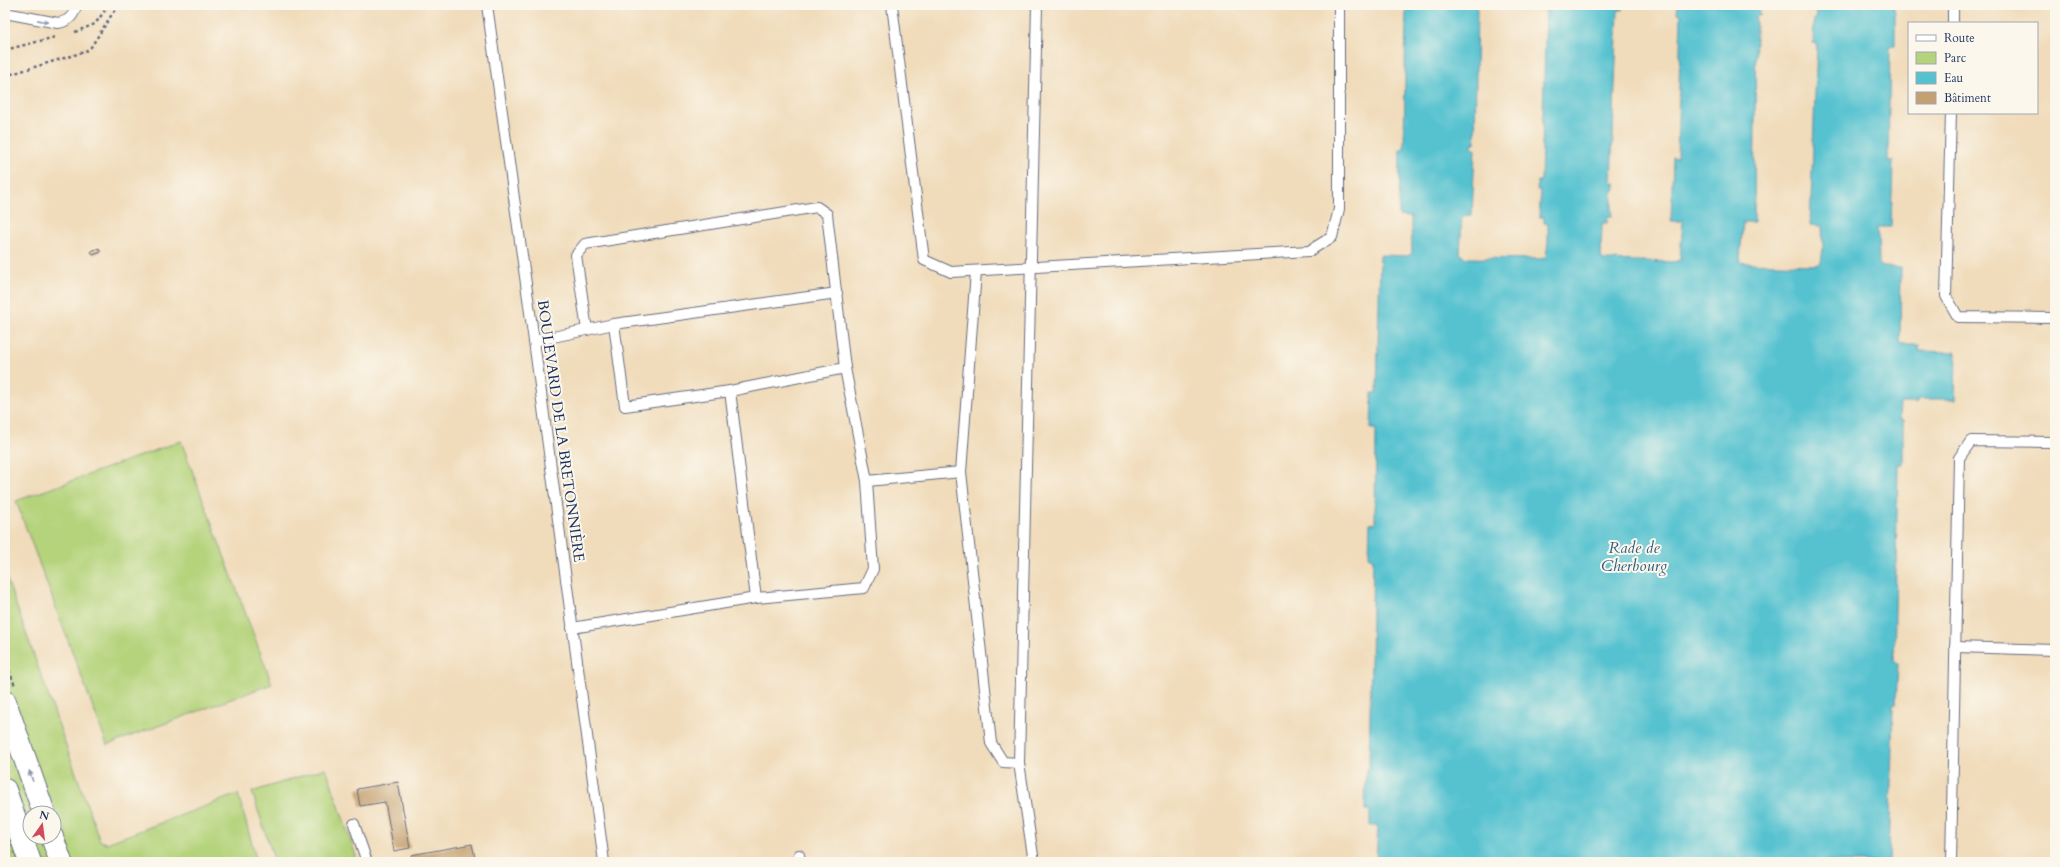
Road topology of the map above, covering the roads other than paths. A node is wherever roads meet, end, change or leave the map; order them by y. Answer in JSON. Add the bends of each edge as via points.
{"nodes":[{"id":1,"x":76,"y":5,"type":"edge"},
{"id":2,"x":487,"y":5,"type":"edge"},
{"id":3,"x":892,"y":5,"type":"edge"},
{"id":4,"x":1037,"y":5,"type":"edge"},
{"id":5,"x":1339,"y":5,"type":"edge"},
{"id":6,"x":1954,"y":5,"type":"edge"},
{"id":7,"x":5,"y":13,"type":"edge"},
{"id":8,"x":1953,"y":22,"type":"edge"},
{"id":9,"x":1951,"y":114,"type":"edge"},
{"id":10,"x":1030,"y":268,"type":"junction"},
{"id":11,"x":976,"y":271,"type":"junction"},
{"id":12,"x":837,"y":293,"type":"junction"},
{"id":13,"x":2055,"y":318,"type":"edge"},
{"id":14,"x":614,"y":324,"type":"junction"},
{"id":15,"x":587,"y":330,"type":"junction"},
{"id":16,"x":534,"y":341,"type":"junction"},
{"id":17,"x":845,"y":368,"type":"junction"},
{"id":18,"x":730,"y":391,"type":"junction"},
{"id":19,"x":2055,"y":442,"type":"edge"},
{"id":20,"x":961,"y":472,"type":"junction"},
{"id":21,"x":867,"y":481,"type":"junction"},
{"id":22,"x":756,"y":598,"type":"junction"},
{"id":23,"x":572,"y":628,"type":"junction"},
{"id":24,"x":1955,"y":647,"type":"junction"},
{"id":25,"x":2055,"y":650,"type":"edge"},
{"id":26,"x":5,"y":702,"type":"edge"},
{"id":27,"x":1020,"y":763,"type":"junction"},
{"id":28,"x":5,"y":790,"type":"edge"},
{"id":29,"x":41,"y":805,"type":"edge"},
{"id":30,"x":354,"y":824,"type":"dead end"},
{"id":31,"x":55,"y":845,"type":"edge"},
{"id":32,"x":30,"y":862,"type":"edge"},
{"id":33,"x":61,"y":862,"type":"edge"},
{"id":34,"x":367,"y":862,"type":"edge"},
{"id":35,"x":604,"y":862,"type":"edge"},
{"id":36,"x":1034,"y":862,"type":"edge"},
{"id":37,"x":1951,"y":862,"type":"edge"}],
"edges":[{"from":7,"to":1,"type":"lane","one_way":true,"via":[[58,23],[66,22],[72,17]]},
{"from":2,"to":16,"type":"lane","name":"BOULEVARD DE LA BRETONNIÈRE"},
{"from":3,"to":11,"type":"lane","via":[[924,260],[951,272]]},
{"from":4,"to":10,"type":"lane"},
{"from":5,"to":10,"type":"lane","via":[[1339,209],[1332,237],[1309,251]]},
{"from":6,"to":8,"type":"lane"},
{"from":9,"to":13,"type":"lane","via":[[1946,296],[1958,317]]},
{"from":10,"to":11,"type":"lane"},
{"from":10,"to":27,"type":"lane"},
{"from":11,"to":20,"type":"lane"},
{"from":12,"to":14,"type":"lane"},
{"from":12,"to":15,"type":"lane","via":[[827,214],[817,207],[585,244],[576,255]]},
{"from":12,"to":17,"type":"lane"},
{"from":14,"to":15,"type":"lane"},
{"from":14,"to":18,"type":"lane","via":[[625,406]]},
{"from":15,"to":16,"type":"lane"},
{"from":16,"to":23,"type":"lane","name":"BOULEVARD DE LA BRETONNIÈRE"},
{"from":17,"to":18,"type":"lane"},
{"from":17,"to":21,"type":"lane"},
{"from":18,"to":22,"type":"lane"},
{"from":19,"to":24,"type":"lane","via":[[1972,441],[1959,458]]},
{"from":20,"to":21,"type":"lane"},
{"from":20,"to":27,"type":"lane","via":[[991,743],[1003,762]]},
{"from":21,"to":22,"type":"lane","via":[[873,569],[864,588]]},
{"from":22,"to":23,"type":"lane"},
{"from":23,"to":35,"type":"lane","name":"BOULEVARD DE LA BRETONNIÈRE"},
{"from":24,"to":25,"type":"lane"},
{"from":24,"to":37,"type":"lane"},
{"from":29,"to":26,"type":"main road","one_way":true},
{"from":27,"to":36,"type":"lane"},
{"from":28,"to":32,"type":"main road"},
{"from":30,"to":34,"type":"lane"},
{"from":31,"to":33,"type":"main road"}]}
